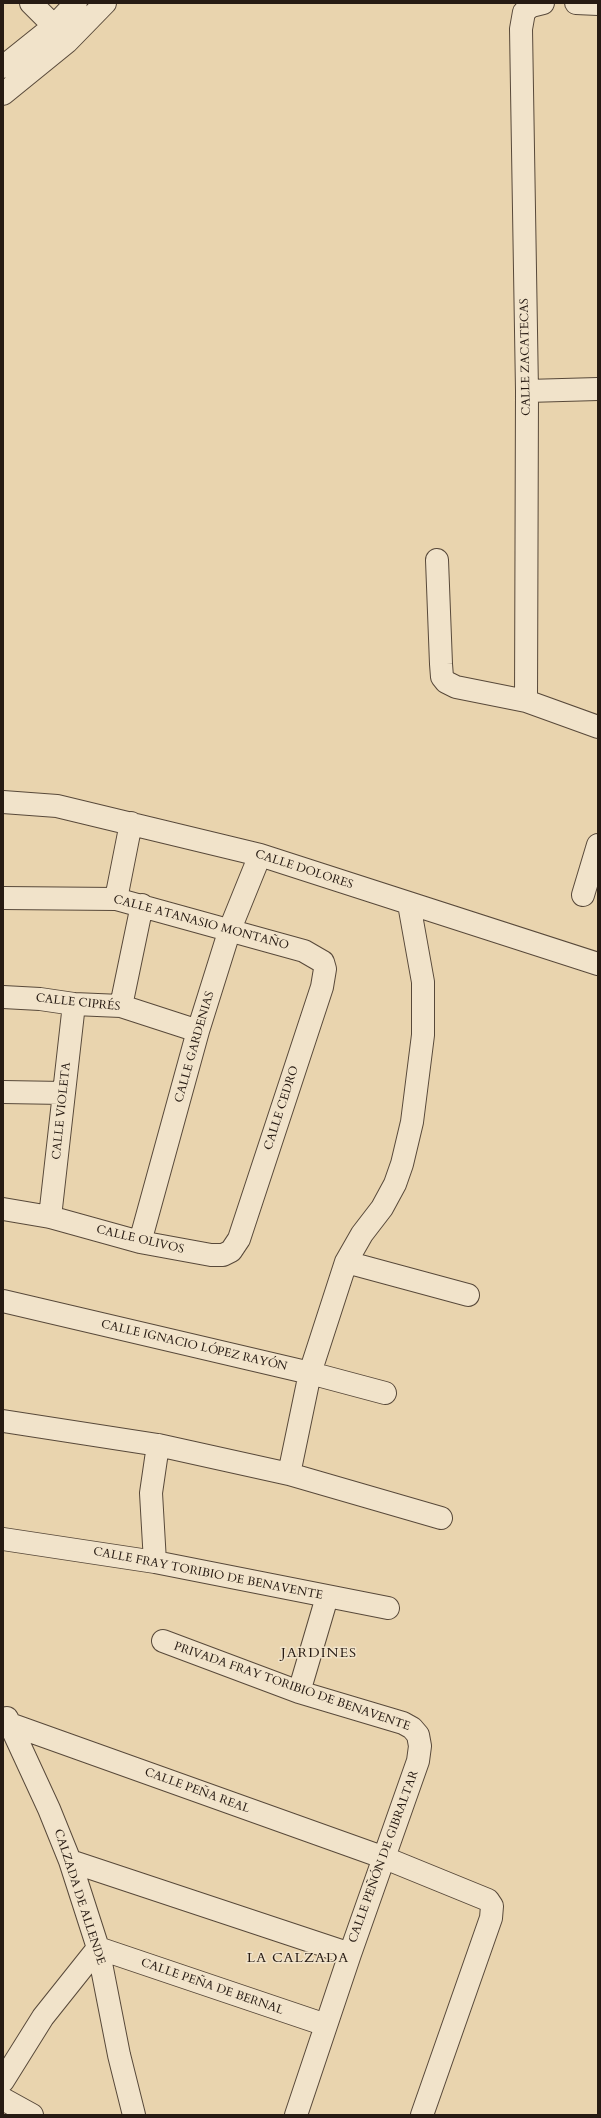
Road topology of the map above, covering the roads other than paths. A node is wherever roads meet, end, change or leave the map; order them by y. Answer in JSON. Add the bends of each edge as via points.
{"nodes":[{"id":1,"x":30,"y":3,"type":"edge"},
{"id":2,"x":76,"y":3,"type":"edge"},
{"id":3,"x":105,"y":3,"type":"edge"},
{"id":4,"x":576,"y":3,"type":"edge"},
{"id":5,"x":598,"y":4,"type":"edge"},
{"id":6,"x":534,"y":8,"type":"edge"},
{"id":7,"x":54,"y":26,"type":"junction"},
{"id":8,"x":3,"y":67,"type":"edge"},
{"id":9,"x":3,"y":94,"type":"edge"},
{"id":10,"x":598,"y":389,"type":"edge"},
{"id":11,"x":527,"y":391,"type":"junction"},
{"id":12,"x":437,"y":560,"type":"dead end"},
{"id":13,"x":526,"y":702,"type":"junction"},
{"id":14,"x":598,"y":728,"type":"edge"},
{"id":15,"x":3,"y":802,"type":"edge"},
{"id":16,"x":131,"y":823,"type":"junction"},
{"id":17,"x":598,"y":845,"type":"edge"},
{"id":18,"x":260,"y":855,"type":"junction"},
{"id":19,"x":583,"y":895,"type":"dead end"},
{"id":20,"x":3,"y":898,"type":"edge"},
{"id":21,"x":116,"y":899,"type":"junction"},
{"id":22,"x":409,"y":904,"type":"junction"},
{"id":23,"x":142,"y":905,"type":"junction"},
{"id":24,"x":230,"y":929,"type":"junction"},
{"id":25,"x":323,"y":962,"type":"joint"},
{"id":26,"x":598,"y":964,"type":"edge"},
{"id":27,"x":3,"y":997,"type":"edge"},
{"id":28,"x":74,"y":1004,"type":"junction"},
{"id":29,"x":121,"y":1006,"type":"junction"},
{"id":30,"x":198,"y":1031,"type":"junction"},
{"id":31,"x":3,"y":1092,"type":"edge"},
{"id":32,"x":64,"y":1093,"type":"junction"},
{"id":33,"x":3,"y":1209,"type":"edge"},
{"id":34,"x":50,"y":1217,"type":"junction"},
{"id":35,"x":140,"y":1242,"type":"junction"},
{"id":36,"x":231,"y":1251,"type":"joint"},
{"id":37,"x":346,"y":1262,"type":"junction"},
{"id":38,"x":468,"y":1295,"type":"dead end"},
{"id":39,"x":3,"y":1301,"type":"edge"},
{"id":40,"x":310,"y":1373,"type":"junction"},
{"id":41,"x":385,"y":1393,"type":"dead end"},
{"id":42,"x":3,"y":1420,"type":"edge"},
{"id":43,"x":158,"y":1445,"type":"junction"},
{"id":44,"x":289,"y":1474,"type":"junction"},
{"id":45,"x":441,"y":1518,"type":"dead end"},
{"id":46,"x":3,"y":1539,"type":"edge"},
{"id":47,"x":155,"y":1562,"type":"junction"},
{"id":48,"x":327,"y":1597,"type":"junction"},
{"id":49,"x":388,"y":1608,"type":"dead end"},
{"id":50,"x":163,"y":1641,"type":"dead end"},
{"id":51,"x":299,"y":1692,"type":"junction"},
{"id":52,"x":7,"y":1718,"type":"edge"},
{"id":53,"x":418,"y":1735,"type":"joint"},
{"id":54,"x":385,"y":1858,"type":"junction"},
{"id":55,"x":70,"y":1861,"type":"junction"},
{"id":56,"x":98,"y":1948,"type":"junction"},
{"id":57,"x":350,"y":1954,"type":"junction"},
{"id":58,"x":326,"y":2025,"type":"junction"},
{"id":59,"x":3,"y":2080,"type":"edge"},
{"id":60,"x":3,"y":2098,"type":"edge"},
{"id":61,"x":32,"y":2115,"type":"edge"},
{"id":62,"x":134,"y":2115,"type":"edge"},
{"id":63,"x":296,"y":2115,"type":"edge"},
{"id":64,"x":422,"y":2115,"type":"edge"}],
"edges":[{"from":1,"to":7,"type":"street"},
{"from":2,"to":7,"type":"street"},
{"from":3,"to":9,"type":"street","via":[[67,42]]},
{"from":4,"to":5,"type":"street"},
{"from":6,"to":11,"type":"street","name":"CALLE ZACATECAS","via":[[521,29]]},
{"from":7,"to":8,"type":"street"},
{"from":10,"to":11,"type":"street"},
{"from":11,"to":13,"type":"street","name":"CALLE ZACATECAS"},
{"from":12,"to":13,"type":"street","via":[[441,664],[444,679],[456,687]]},
{"from":13,"to":14,"type":"street"},
{"from":15,"to":16,"type":"street","name":"CALLE DOLORES","via":[[57,806]]},
{"from":16,"to":18,"type":"street","name":"CALLE DOLORES"},
{"from":16,"to":21,"type":"street"},
{"from":17,"to":19,"type":"street"},
{"from":18,"to":22,"type":"street","name":"CALLE DOLORES"},
{"from":18,"to":24,"type":"street","name":"CALLE GARDENIAS"},
{"from":20,"to":21,"type":"street","name":"CALLE ATANASIO MONTAÑO"},
{"from":21,"to":23,"type":"street","name":"CALLE ATANASIO MONTAÑO"},
{"from":22,"to":26,"type":"street","name":"CALLE DOLORES"},
{"from":22,"to":37,"type":"street","via":[[423,982],[423,1035],[412,1122],[395,1184]]},
{"from":23,"to":24,"type":"street","name":"CALLE ATANASIO MONTAÑO"},
{"from":23,"to":29,"type":"street"},
{"from":24,"to":25,"type":"street","name":"CALLE ATANASIO MONTAÑO","via":[[304,951]]},
{"from":24,"to":30,"type":"street","name":"CALLE GARDENIAS"},
{"from":25,"to":36,"type":"street","name":"CALLE CEDRO","via":[[326,969],[322,987],[239,1239]]},
{"from":27,"to":28,"type":"street","name":"CALLE CIPRÉS"},
{"from":28,"to":29,"type":"street","name":"CALLE CIPRÉS"},
{"from":28,"to":32,"type":"street","name":"CALLE VIOLETA"},
{"from":29,"to":30,"type":"street","name":"CALLE CIPRÉS"},
{"from":30,"to":35,"type":"street","name":"CALLE GARDENIAS"},
{"from":31,"to":32,"type":"street"},
{"from":32,"to":34,"type":"street","name":"CALLE VIOLETA"},
{"from":33,"to":34,"type":"street","name":"CALLE OLIVOS"},
{"from":34,"to":35,"type":"street","name":"CALLE OLIVOS"},
{"from":35,"to":36,"type":"street","name":"CALLE OLIVOS","via":[[212,1255],[223,1255]]},
{"from":37,"to":38,"type":"street"},
{"from":37,"to":40,"type":"street"},
{"from":39,"to":40,"type":"street","name":"CALLE IGNACIO LÓPEZ RAYÓN"},
{"from":40,"to":41,"type":"street","name":"CALLE IGNACIO LÓPEZ RAYÓN"},
{"from":40,"to":44,"type":"street"},
{"from":42,"to":43,"type":"street"},
{"from":43,"to":44,"type":"street"},
{"from":43,"to":47,"type":"street","via":[[151,1494]]},
{"from":44,"to":45,"type":"street"},
{"from":46,"to":47,"type":"street","name":"CALLE FRAY TORIBIO DE BENAVENTE"},
{"from":47,"to":48,"type":"street","name":"CALLE FRAY TORIBIO DE BENAVENTE"},
{"from":48,"to":49,"type":"street","name":"CALLE FRAY TORIBIO DE BENAVENTE"},
{"from":48,"to":51,"type":"street"},
{"from":50,"to":51,"type":"street","name":"PRIVADA FRAY TORIBIO DE BENAVENTE"},
{"from":51,"to":53,"type":"street","name":"PRIVADA FRAY TORIBIO DE BENAVENTE","via":[[403,1723]]},
{"from":52,"to":54,"type":"street","name":"CALLE PEÑA REAL"},
{"from":52,"to":55,"type":"street","name":"CALZADA DE ALLENDE"},
{"from":53,"to":54,"type":"street","name":"CALLE PEÑÓN DE GIBRALTAR","via":[[418,1761]]},
{"from":54,"to":57,"type":"street","name":"CALLE PEÑÓN DE GIBRALTAR"},
{"from":54,"to":64,"type":"street","name":"CALLE PEÑA REAL","via":[[480,1896],[488,1900],[492,1906],[491,1918]]},
{"from":55,"to":56,"type":"street","name":"CALZADA DE ALLENDE"},
{"from":55,"to":57,"type":"street"},
{"from":56,"to":58,"type":"street","name":"CALLE PEÑA DE BERNAL"},
{"from":56,"to":59,"type":"street","via":[[43,2017]]},
{"from":56,"to":62,"type":"street","name":"CALZADA DE ALLENDE"},
{"from":57,"to":58,"type":"street","name":"CALLE PEÑÓN DE GIBRALTAR"},
{"from":58,"to":63,"type":"street","name":"CALLE PEÑÓN DE GIBRALTAR"},
{"from":60,"to":61,"type":"street"}]}
